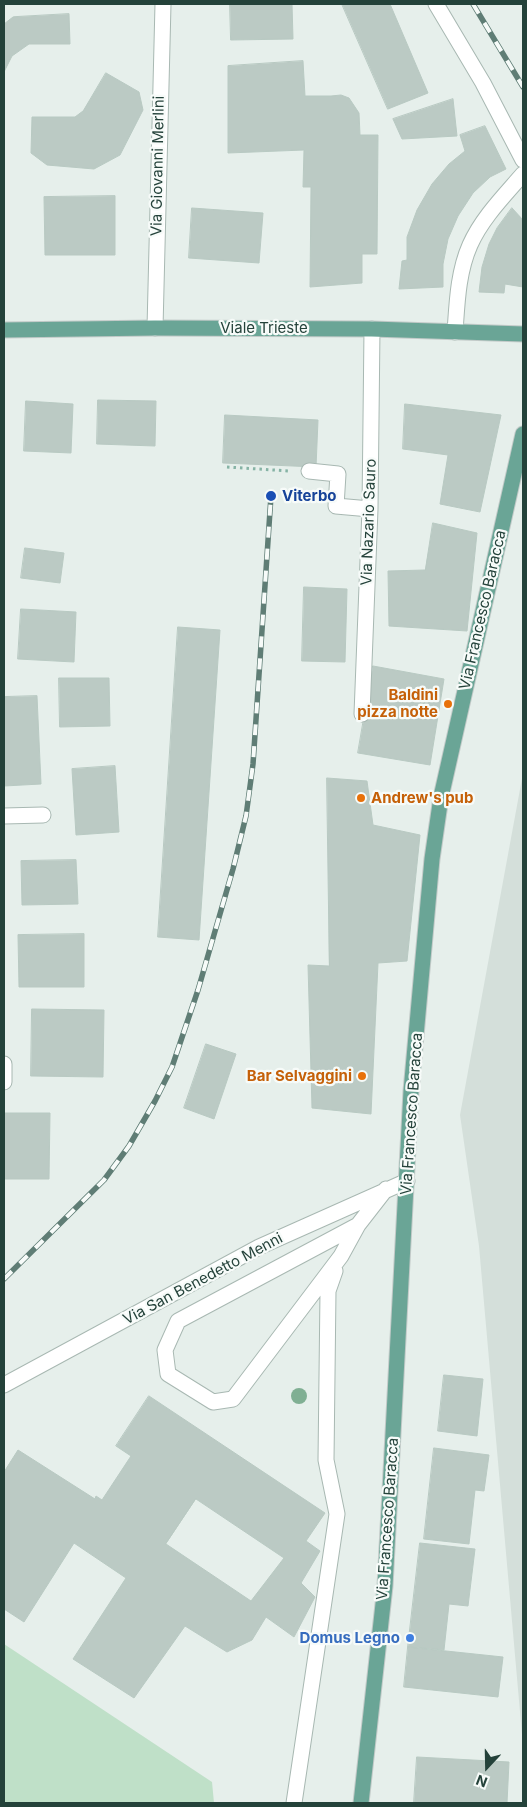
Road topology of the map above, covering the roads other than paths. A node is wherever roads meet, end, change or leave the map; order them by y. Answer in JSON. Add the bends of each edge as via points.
{"nodes":[{"id":1,"x":163,"y":4,"type":"edge"},
{"id":2,"x":436,"y":4,"type":"edge"},
{"id":3,"x":523,"y":160,"type":"edge"},
{"id":4,"x":523,"y":174,"type":"edge"},
{"id":5,"x":155,"y":328,"type":"junction"},
{"id":6,"x":372,"y":329,"type":"junction"},
{"id":7,"x":4,"y":330,"type":"edge"},
{"id":8,"x":455,"y":332,"type":"junction"},
{"id":9,"x":523,"y":334,"type":"edge"},
{"id":10,"x":523,"y":434,"type":"edge"},
{"id":11,"x":309,"y":471,"type":"road end"},
{"id":12,"x":370,"y":509,"type":"junction"},
{"id":13,"x":362,"y":714,"type":"dead end"},
{"id":14,"x":43,"y":815,"type":"dead end"},
{"id":15,"x":4,"y":816,"type":"edge"},
{"id":16,"x":4,"y":1064,"type":"edge"},
{"id":17,"x":4,"y":1082,"type":"edge"},
{"id":18,"x":407,"y":1181,"type":"junction"},
{"id":19,"x":386,"y":1190,"type":"junction"},
{"id":20,"x":358,"y":1225,"type":"junction"},
{"id":21,"x":341,"y":1256,"type":"junction"},
{"id":22,"x":4,"y":1385,"type":"edge"},
{"id":23,"x":294,"y":1803,"type":"edge"},
{"id":24,"x":361,"y":1803,"type":"edge"}],
"edges":[{"from":1,"to":5,"type":"street","name":"Via Giovanni Merlini"},
{"from":2,"to":3,"type":"street","via":[[483,83]]},
{"from":4,"to":8,"type":"street","via":[[490,211],[470,245],[459,284]]},
{"from":5,"to":6,"type":"main road","name":"Viale Trieste"},
{"from":5,"to":7,"type":"main road","name":"Viale Trieste"},
{"from":6,"to":8,"type":"main road","name":"Viale Trieste"},
{"from":6,"to":12,"type":"street","name":"Via Nazario Sauro"},
{"from":8,"to":9,"type":"main road","name":"Viale Trieste"},
{"from":10,"to":18,"type":"main road","name":"Via Francesco Baracca","via":[[441,797],[432,858],[411,1091]]},
{"from":11,"to":12,"type":"street","via":[[338,474],[336,506]]},
{"from":12,"to":13,"type":"street","name":"Via Nazario Sauro"},
{"from":14,"to":15,"type":"street"},
{"from":16,"to":17,"type":"street"},
{"from":18,"to":19,"type":"street","name":"Via San Benedetto Menni"},
{"from":18,"to":24,"type":"main road","name":"Via Francesco Baracca","via":[[384,1586]]},
{"from":19,"to":20,"type":"street"},
{"from":19,"to":22,"type":"street","name":"Via San Benedetto Menni","via":[[259,1247]]},
{"from":20,"to":21,"type":"street"},
{"from":20,"to":21,"type":"street","via":[[178,1321],[165,1350],[168,1374],[213,1402],[233,1399]]},
{"from":21,"to":23,"type":"street","via":[[328,1291],[326,1460],[337,1514]]}]}
